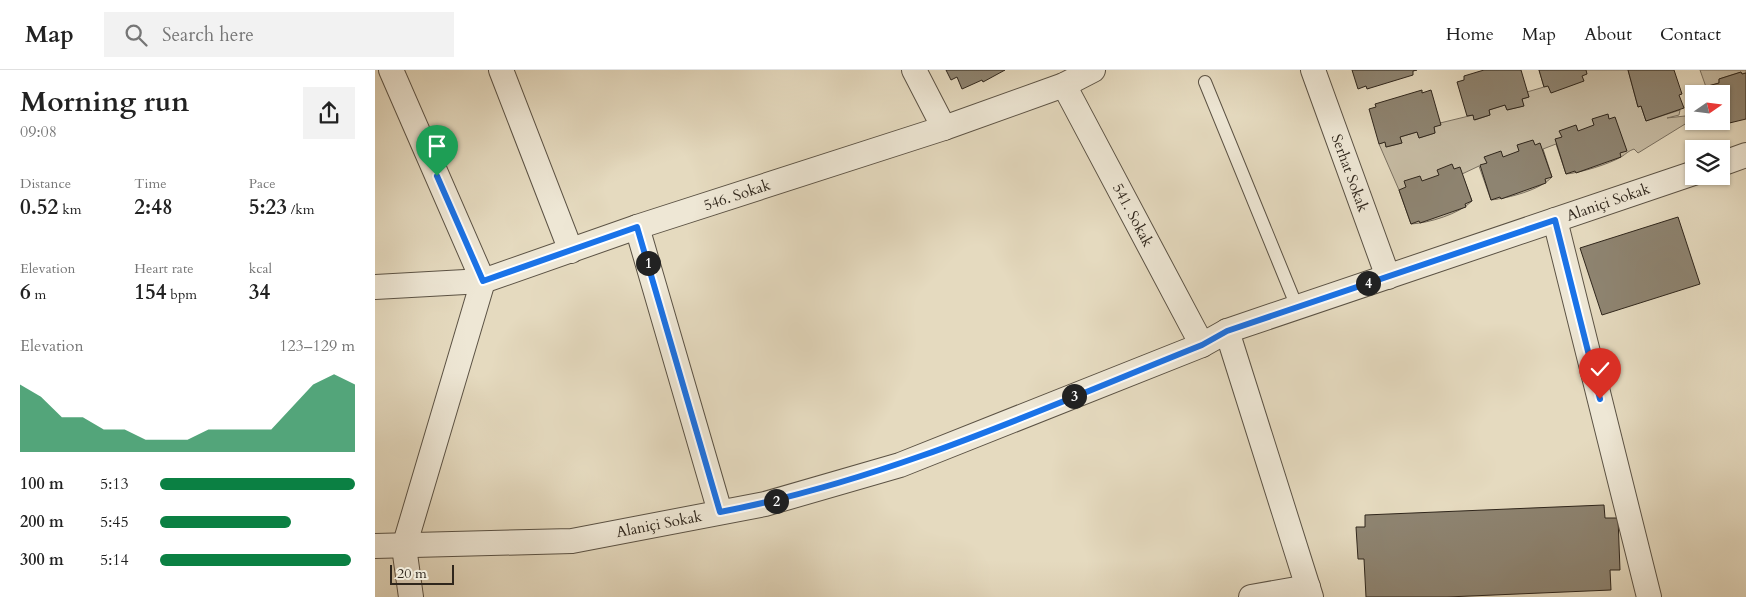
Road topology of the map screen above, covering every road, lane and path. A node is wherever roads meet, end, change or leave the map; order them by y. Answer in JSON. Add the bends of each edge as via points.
{"nodes":[{"id":1,"x":391,"y":70,"type":"edge"},
{"id":2,"x":501,"y":70,"type":"edge"},
{"id":3,"x":914,"y":70,"type":"edge"},
{"id":4,"x":1093,"y":70,"type":"edge"},
{"id":5,"x":1313,"y":70,"type":"edge"},
{"id":6,"x":1205,"y":82,"type":"dead end"},
{"id":7,"x":1064,"y":85,"type":"junction"},
{"id":8,"x":944,"y":128,"type":"junction"},
{"id":9,"x":1746,"y":155,"type":"edge"},
{"id":10,"x":1730,"y":161,"type":"edge"},
{"id":11,"x":1685,"y":176,"type":"edge"},
{"id":12,"x":1555,"y":220,"type":"junction"},
{"id":13,"x":637,"y":227,"type":"junction"},
{"id":14,"x":571,"y":251,"type":"junction"},
{"id":15,"x":1388,"y":276,"type":"junction"},
{"id":16,"x":483,"y":281,"type":"junction"},
{"id":17,"x":375,"y":287,"type":"edge"},
{"id":18,"x":1297,"y":307,"type":"junction"},
{"id":19,"x":1227,"y":331,"type":"junction"},
{"id":20,"x":1202,"y":345,"type":"junction"},
{"id":21,"x":720,"y":512,"type":"junction"},
{"id":22,"x":375,"y":546,"type":"edge"},
{"id":23,"x":404,"y":547,"type":"junction"},
{"id":24,"x":1310,"y":592,"type":"edge"},
{"id":25,"x":411,"y":597,"type":"edge"},
{"id":26,"x":1251,"y":597,"type":"edge"},
{"id":27,"x":1649,"y":597,"type":"edge"}],
"edges":[{"from":1,"to":16,"type":"street"},
{"from":2,"to":14,"type":"street"},
{"from":3,"to":8,"type":"street"},
{"from":4,"to":7,"type":"street","name":"546. Sokak"},
{"from":5,"to":15,"type":"street","name":"Serhat Sokak"},
{"from":6,"to":18,"type":"lane"},
{"from":7,"to":8,"type":"street","name":"546. Sokak"},
{"from":7,"to":20,"type":"street","name":"541. Sokak"},
{"from":8,"to":13,"type":"street","name":"546. Sokak"},
{"from":9,"to":10,"type":"street"},
{"from":11,"to":12,"type":"street","name":"Alaniçi Sokak"},
{"from":12,"to":15,"type":"street","name":"Alaniçi Sokak"},
{"from":12,"to":27,"type":"street"},
{"from":13,"to":14,"type":"street","name":"546. Sokak"},
{"from":13,"to":21,"type":"street"},
{"from":14,"to":16,"type":"street","name":"546. Sokak"},
{"from":15,"to":18,"type":"street","name":"Alaniçi Sokak"},
{"from":16,"to":17,"type":"street","name":"546. Sokak"},
{"from":16,"to":23,"type":"street"},
{"from":18,"to":19,"type":"street","name":"Alaniçi Sokak"},
{"from":19,"to":20,"type":"street","name":"Alaniçi Sokak"},
{"from":19,"to":24,"type":"street"},
{"from":20,"to":21,"type":"street","name":"Alaniçi Sokak","via":[[900,465],[765,504]]},
{"from":21,"to":23,"type":"street","name":"Alaniçi Sokak","via":[[572,541]]},
{"from":22,"to":23,"type":"street","name":"Alaniçi Sokak"},
{"from":23,"to":25,"type":"street"},
{"from":24,"to":26,"type":"street"}]}
